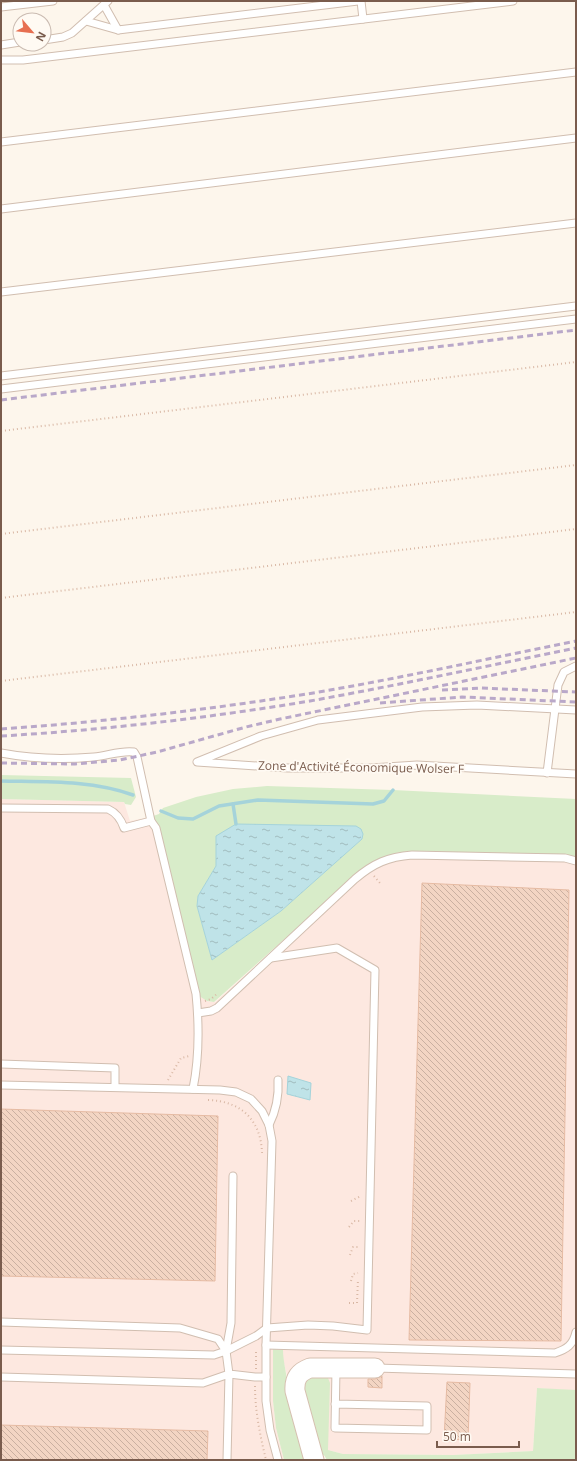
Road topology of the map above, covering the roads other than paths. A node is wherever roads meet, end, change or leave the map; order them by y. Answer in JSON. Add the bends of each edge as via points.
{"nodes":[{"id":1,"x":53,"y":1,"type":"edge"},
{"id":2,"x":358,"y":1,"type":"edge"},
{"id":3,"x":361,"y":1,"type":"edge"},
{"id":4,"x":513,"y":1,"type":"edge"},
{"id":5,"x":106,"y":3,"type":"edge"},
{"id":6,"x":1,"y":7,"type":"edge"},
{"id":7,"x":364,"y":19,"type":"junction"},
{"id":8,"x":86,"y":21,"type":"junction"},
{"id":9,"x":118,"y":30,"type":"junction"},
{"id":10,"x":52,"y":39,"type":"edge"},
{"id":11,"x":12,"y":43,"type":"edge"},
{"id":12,"x":1,"y":45,"type":"edge"},
{"id":13,"x":1,"y":60,"type":"edge"},
{"id":14,"x":576,"y":72,"type":"edge"},
{"id":15,"x":576,"y":138,"type":"edge"},
{"id":16,"x":1,"y":142,"type":"edge"},
{"id":17,"x":1,"y":209,"type":"edge"},
{"id":18,"x":576,"y":223,"type":"edge"},
{"id":19,"x":1,"y":292,"type":"edge"},
{"id":20,"x":576,"y":306,"type":"edge"},
{"id":21,"x":576,"y":319,"type":"edge"},
{"id":22,"x":1,"y":376,"type":"edge"},
{"id":23,"x":1,"y":389,"type":"edge"},
{"id":24,"x":576,"y":666,"type":"edge"},
{"id":25,"x":554,"y":709,"type":"junction"},
{"id":26,"x":576,"y":710,"type":"edge"},
{"id":27,"x":1,"y":753,"type":"edge"},
{"id":28,"x":547,"y":773,"type":"junction"},
{"id":29,"x":576,"y":774,"type":"edge"},
{"id":30,"x":1,"y":808,"type":"edge"},
{"id":31,"x":151,"y":819,"type":"junction"},
{"id":32,"x":576,"y":861,"type":"edge"},
{"id":33,"x":271,"y":958,"type":"junction"},
{"id":34,"x":198,"y":1013,"type":"junction"},
{"id":35,"x":1,"y":1064,"type":"edge"},
{"id":36,"x":278,"y":1080,"type":"dead end"},
{"id":37,"x":1,"y":1085,"type":"edge"},
{"id":38,"x":115,"y":1087,"type":"junction"},
{"id":39,"x":193,"y":1089,"type":"junction"},
{"id":40,"x":269,"y":1125,"type":"junction"},
{"id":41,"x":233,"y":1176,"type":"dead end"},
{"id":42,"x":1,"y":1322,"type":"edge"},
{"id":43,"x":267,"y":1328,"type":"junction"},
{"id":44,"x":576,"y":1332,"type":"edge"},
{"id":45,"x":266,"y":1346,"type":"junction"},
{"id":46,"x":1,"y":1350,"type":"edge"},
{"id":47,"x":226,"y":1351,"type":"junction"},
{"id":48,"x":336,"y":1368,"type":"junction"},
{"id":49,"x":375,"y":1368,"type":"joint"},
{"id":50,"x":230,"y":1374,"type":"junction"},
{"id":51,"x":576,"y":1374,"type":"edge"},
{"id":52,"x":1,"y":1377,"type":"edge"},
{"id":53,"x":266,"y":1377,"type":"junction"},
{"id":54,"x":335,"y":1404,"type":"junction"},
{"id":55,"x":227,"y":1460,"type":"edge"},
{"id":56,"x":278,"y":1460,"type":"edge"},
{"id":57,"x":314,"y":1460,"type":"edge"}],
"edges":[{"from":1,"to":6,"type":"lane"},
{"from":2,"to":9,"type":"lane"},
{"from":3,"to":7,"type":"lane"},
{"from":4,"to":7,"type":"lane"},
{"from":5,"to":8,"type":"lane"},
{"from":5,"to":9,"type":"lane"},
{"from":7,"to":13,"type":"lane","via":[[23,60]]},
{"from":8,"to":9,"type":"lane"},
{"from":8,"to":10,"type":"lane","via":[[72,33]]},
{"from":11,"to":12,"type":"lane"},
{"from":14,"to":16,"type":"lane"},
{"from":15,"to":17,"type":"lane"},
{"from":18,"to":19,"type":"lane"},
{"from":20,"to":22,"type":"lane"},
{"from":21,"to":23,"type":"lane"},
{"from":24,"to":25,"type":"lane","via":[[564,672],[558,685]]},
{"from":25,"to":26,"type":"lane","name":"Zone d'Activité Économique Wolser F"},
{"from":25,"to":28,"type":"lane"},
{"from":25,"to":28,"type":"lane","name":"Zone d'Activité Économique Wolser F","via":[[477,705],[422,707],[318,720],[261,736],[197,762],[342,769],[417,765]]},
{"from":27,"to":31,"type":"lane","via":[[27,758],[64,759],[134,752]]},
{"from":28,"to":29,"type":"lane","name":"Zone d'Activité Économique Wolser F"},
{"from":30,"to":31,"type":"lane","via":[[108,810],[115,812],[124,828]]},
{"from":31,"to":34,"type":"lane","via":[[156,828],[184,939]]},
{"from":32,"to":33,"type":"lane","via":[[565,858],[396,856],[367,869]]},
{"from":33,"to":34,"type":"lane","via":[[217,1008]]},
{"from":33,"to":43,"type":"lane","via":[[337,948],[375,970],[367,1330],[308,1325]]},
{"from":34,"to":39,"type":"lane"},
{"from":35,"to":38,"type":"lane","via":[[115,1068]]},
{"from":36,"to":40,"type":"lane","via":[[279,1093]]},
{"from":37,"to":38,"type":"lane"},
{"from":38,"to":39,"type":"lane"},
{"from":39,"to":40,"type":"lane","via":[[236,1092],[251,1099],[262,1111]]},
{"from":40,"to":43,"type":"lane","via":[[272,1141]]},
{"from":41,"to":47,"type":"lane","via":[[231,1323]]},
{"from":42,"to":47,"type":"lane","via":[[180,1328],[218,1339]]},
{"from":43,"to":45,"type":"lane"},
{"from":43,"to":47,"type":"lane"},
{"from":44,"to":45,"type":"lane","via":[[574,1341],[566,1349],[555,1353]]},
{"from":45,"to":53,"type":"lane"},
{"from":46,"to":47,"type":"lane","via":[[214,1355]]},
{"from":47,"to":50,"type":"lane"},
{"from":48,"to":49,"type":"main road"},
{"from":48,"to":54,"type":"lane"},
{"from":48,"to":57,"type":"main road","via":[[303,1370],[295,1383]]},
{"from":49,"to":51,"type":"lane"},
{"from":50,"to":52,"type":"lane","via":[[204,1383]]},
{"from":50,"to":53,"type":"lane"},
{"from":50,"to":55,"type":"lane"},
{"from":53,"to":56,"type":"lane","via":[[270,1430]]},
{"from":54,"to":54,"type":"lane","via":[[335,1428],[427,1430],[428,1406]]}]}
